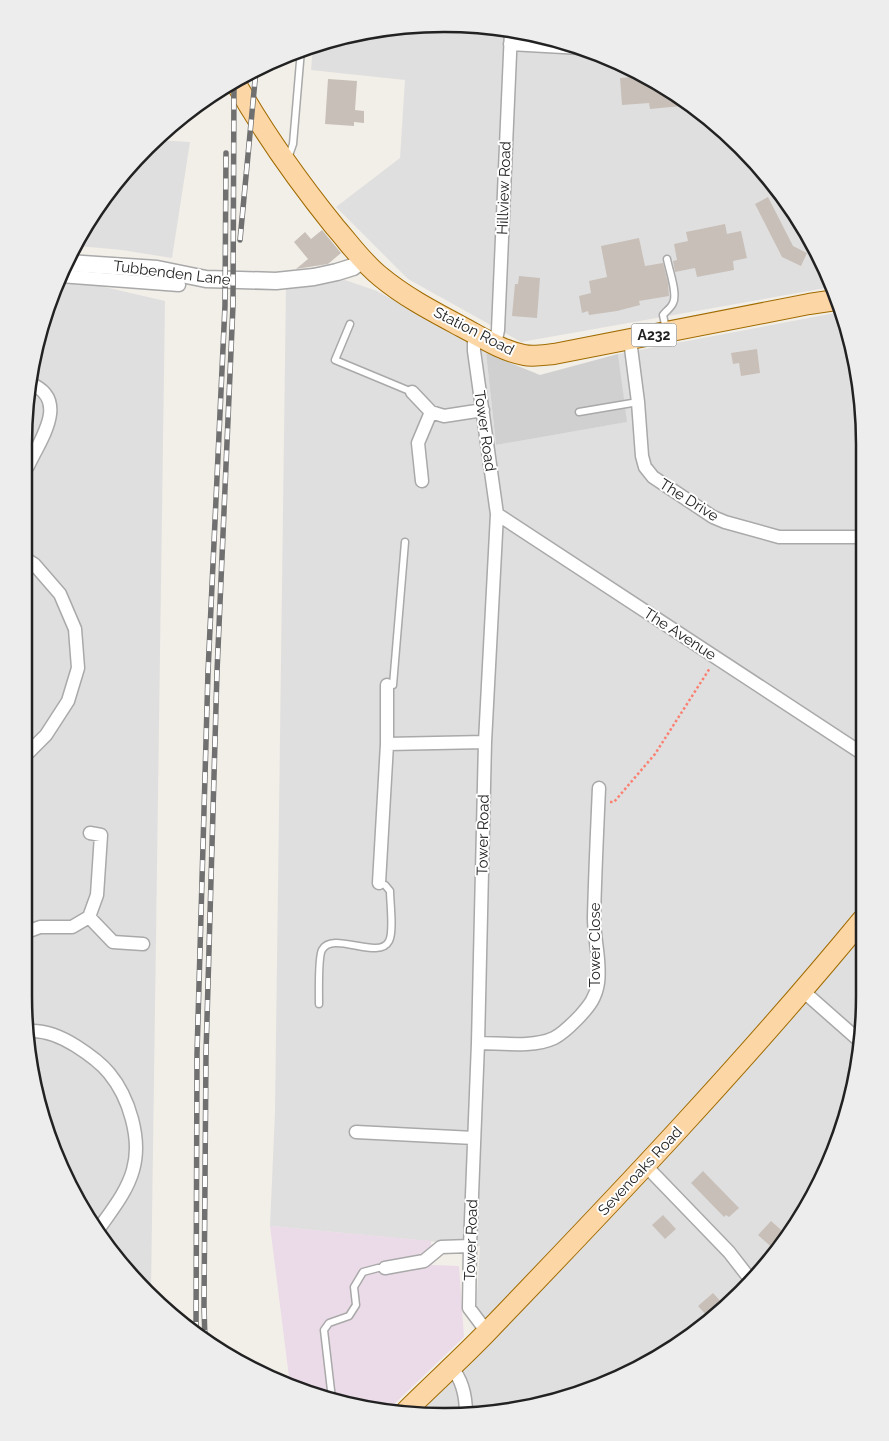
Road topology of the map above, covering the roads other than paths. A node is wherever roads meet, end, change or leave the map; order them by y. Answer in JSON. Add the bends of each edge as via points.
{"nodes":[{"id":1,"x":510,"y":38,"type":"edge"},
{"id":2,"x":510,"y":44,"type":"junction"},
{"id":3,"x":548,"y":46,"type":"edge"},
{"id":4,"x":299,"y":59,"type":"edge"},
{"id":5,"x":239,"y":88,"type":"edge"},
{"id":6,"x":286,"y":162,"type":"junction"},
{"id":7,"x":667,"y":259,"type":"dead end"},
{"id":8,"x":362,"y":260,"type":"junction"},
{"id":9,"x":74,"y":263,"type":"edge"},
{"id":10,"x":69,"y":277,"type":"edge"},
{"id":11,"x":179,"y":285,"type":"dead end"},
{"id":12,"x":831,"y":301,"type":"edge"},
{"id":13,"x":350,"y":324,"type":"dead end"},
{"id":14,"x":666,"y":333,"type":"junction"},
{"id":15,"x":474,"y":334,"type":"junction"},
{"id":16,"x":630,"y":340,"type":"junction"},
{"id":17,"x":495,"y":344,"type":"junction"},
{"id":18,"x":37,"y":386,"type":"edge"},
{"id":19,"x":412,"y":392,"type":"joint"},
{"id":20,"x":638,"y":402,"type":"junction"},
{"id":21,"x":483,"y":410,"type":"junction"},
{"id":22,"x":431,"y":412,"type":"junction"},
{"id":23,"x":579,"y":412,"type":"dead end"},
{"id":24,"x":32,"y":457,"type":"edge"},
{"id":25,"x":422,"y":481,"type":"dead end"},
{"id":26,"x":497,"y":514,"type":"junction"},
{"id":27,"x":856,"y":537,"type":"edge"},
{"id":28,"x":405,"y":542,"type":"dead end"},
{"id":29,"x":32,"y":563,"type":"edge"},
{"id":30,"x":387,"y":685,"type":"joint"},
{"id":31,"x":485,"y":742,"type":"junction"},
{"id":32,"x":387,"y":744,"type":"junction"},
{"id":33,"x":32,"y":749,"type":"edge"},
{"id":34,"x":856,"y":749,"type":"edge"},
{"id":35,"x":599,"y":795,"type":"road end"},
{"id":36,"x":90,"y":833,"type":"dead end"},
{"id":37,"x":378,"y":883,"type":"joint"},
{"id":38,"x":89,"y":917,"type":"junction"},
{"id":39,"x":856,"y":927,"type":"edge"},
{"id":40,"x":32,"y":930,"type":"edge"},
{"id":41,"x":143,"y":944,"type":"dead end"},
{"id":42,"x":803,"y":991,"type":"junction"},
{"id":43,"x":319,"y":1004,"type":"dead end"},
{"id":44,"x":34,"y":1030,"type":"edge"},
{"id":45,"x":855,"y":1036,"type":"edge"},
{"id":46,"x":478,"y":1043,"type":"junction"},
{"id":47,"x":356,"y":1132,"type":"dead end"},
{"id":48,"x":474,"y":1138,"type":"junction"},
{"id":49,"x":645,"y":1166,"type":"junction"},
{"id":50,"x":102,"y":1224,"type":"edge"},
{"id":51,"x":470,"y":1246,"type":"junction"},
{"id":52,"x":384,"y":1268,"type":"joint"},
{"id":53,"x":747,"y":1275,"type":"edge"},
{"id":54,"x":487,"y":1332,"type":"junction"},
{"id":55,"x":451,"y":1367,"type":"junction"},
{"id":56,"x":331,"y":1392,"type":"edge"},
{"id":57,"x":410,"y":1407,"type":"edge"},
{"id":58,"x":465,"y":1408,"type":"edge"}],
"edges":[{"from":1,"to":2,"type":"street","name":"Hillview Road"},
{"from":2,"to":3,"type":"street"},
{"from":2,"to":17,"type":"street","name":"Hillview Road"},
{"from":4,"to":6,"type":"lane","via":[[293,144]]},
{"from":5,"to":6,"type":"main road","name":"Station Road","number":"A232"},
{"from":6,"to":8,"type":"main road","name":"Station Road","number":"A232"},
{"from":7,"to":14,"type":"lane","via":[[676,298],[663,316]]},
{"from":8,"to":9,"type":"street","name":"Tubbenden Lane","via":[[337,272],[276,281],[206,279],[157,269]]},
{"from":8,"to":15,"type":"main road","name":"Station Road","number":"A232","via":[[392,285]]},
{"from":10,"to":11,"type":"street"},
{"from":12,"to":14,"type":"main road","name":"Station Road","number":"A232"},
{"from":13,"to":19,"type":"lane","via":[[335,360]]},
{"from":14,"to":16,"type":"main road","name":"Station Road","number":"A232"},
{"from":15,"to":17,"type":"main road","name":"Station Road","number":"A232"},
{"from":15,"to":21,"type":"street","name":"Tower Road"},
{"from":16,"to":17,"type":"main road","name":"Station Road","number":"A232","via":[[543,356],[525,355]]},
{"from":16,"to":20,"type":"street","name":"The Drive"},
{"from":18,"to":24,"type":"street","via":[[43,391],[51,410]]},
{"from":19,"to":22,"type":"street"},
{"from":20,"to":23,"type":"lane"},
{"from":20,"to":27,"type":"street","name":"The Drive","via":[[645,468],[652,477],[713,516],[779,537]]},
{"from":21,"to":22,"type":"street","via":[[444,416]]},
{"from":21,"to":26,"type":"street","name":"Tower Road"},
{"from":22,"to":25,"type":"street","via":[[418,443]]},
{"from":26,"to":31,"type":"street","name":"Tower Road"},
{"from":26,"to":34,"type":"street","name":"The Avenue"},
{"from":28,"to":30,"type":"lane","via":[[394,685]]},
{"from":29,"to":33,"type":"street","via":[[60,594],[75,629],[78,668],[68,701],[46,735]]},
{"from":30,"to":32,"type":"street"},
{"from":31,"to":32,"type":"street"},
{"from":31,"to":46,"type":"street","name":"Tower Road"},
{"from":32,"to":37,"type":"street"},
{"from":35,"to":46,"type":"street","name":"Tower Close","via":[[594,920],[599,970],[593,1000],[554,1038],[531,1044]]},
{"from":36,"to":38,"type":"street","via":[[101,835],[97,895]]},
{"from":37,"to":43,"type":"lane","via":[[390,891],[390,940],[382,947],[326,945],[320,954]]},
{"from":38,"to":40,"type":"street","via":[[72,926]]},
{"from":38,"to":41,"type":"street","via":[[113,942]]},
{"from":39,"to":42,"type":"main road","name":"Sevenoaks Road"},
{"from":42,"to":45,"type":"street"},
{"from":42,"to":49,"type":"main road","name":"Sevenoaks Road"},
{"from":44,"to":50,"type":"street","via":[[62,1037],[86,1052],[108,1072],[130,1114],[136,1150],[133,1170]]},
{"from":46,"to":48,"type":"street","name":"Tower Road"},
{"from":47,"to":48,"type":"street"},
{"from":48,"to":51,"type":"street","name":"Tower Road"},
{"from":49,"to":53,"type":"street","via":[[729,1252]]},
{"from":49,"to":54,"type":"main road","name":"Sevenoaks Road"},
{"from":51,"to":52,"type":"street","via":[[441,1247],[424,1261]]},
{"from":51,"to":54,"type":"street","name":"Tower Road","via":[[469,1308]]},
{"from":52,"to":56,"type":"lane","via":[[363,1272],[354,1287],[356,1305],[349,1316],[329,1323],[324,1330]]},
{"from":54,"to":55,"type":"main road","name":"Sevenoaks Road"},
{"from":55,"to":57,"type":"main road","name":"Sevenoaks Road"},
{"from":55,"to":58,"type":"street","via":[[463,1386]]}]}
